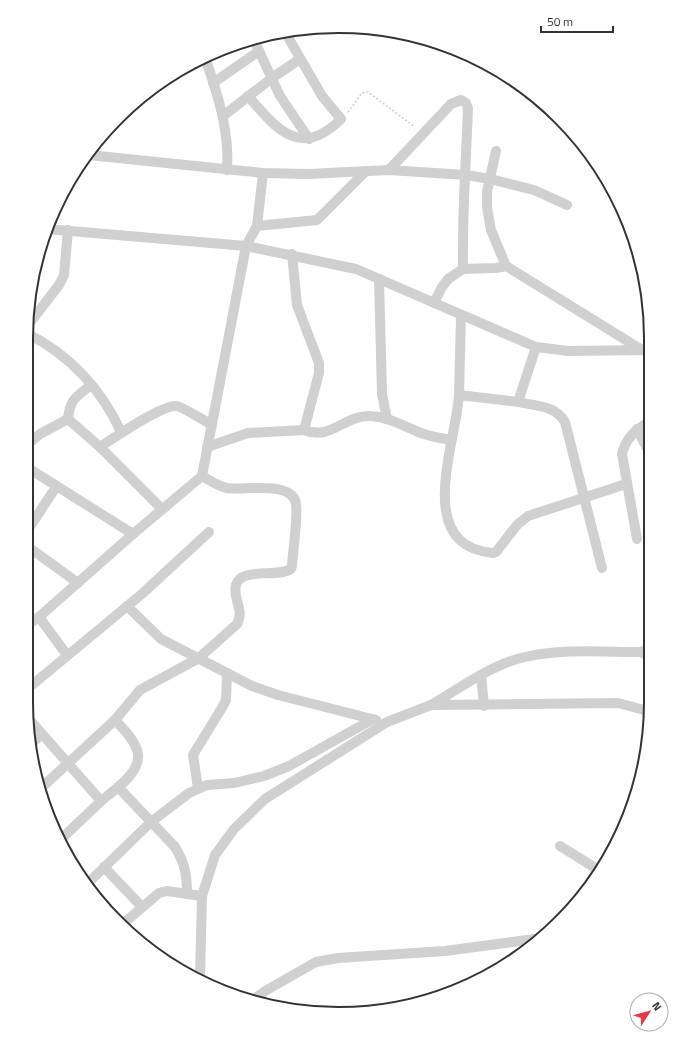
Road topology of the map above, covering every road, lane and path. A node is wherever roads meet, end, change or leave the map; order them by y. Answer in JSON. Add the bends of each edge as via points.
{"nodes":[{"id":1,"x":288,"y":38,"type":"edge"},
{"id":2,"x":256,"y":44,"type":"edge"},
{"id":3,"x":259,"y":51,"type":"junction"},
{"id":4,"x":300,"y":59,"type":"junction"},
{"id":5,"x":209,"y":62,"type":"edge"},
{"id":6,"x":272,"y":78,"type":"junction"},
{"id":7,"x":213,"y":83,"type":"junction"},
{"id":8,"x":248,"y":96,"type":"junction"},
{"id":9,"x":223,"y":116,"type":"junction"},
{"id":10,"x":341,"y":120,"type":"junction"},
{"id":11,"x":423,"y":133,"type":"junction"},
{"id":12,"x":309,"y":139,"type":"junction"},
{"id":13,"x":496,"y":151,"type":"dead end"},
{"id":14,"x":94,"y":156,"type":"edge"},
{"id":15,"x":227,"y":170,"type":"junction"},
{"id":16,"x":389,"y":170,"type":"junction"},
{"id":17,"x":365,"y":172,"type":"junction"},
{"id":18,"x":263,"y":173,"type":"junction"},
{"id":19,"x":466,"y":175,"type":"junction"},
{"id":20,"x":490,"y":178,"type":"junction"},
{"id":21,"x":567,"y":205,"type":"dead end"},
{"id":22,"x":257,"y":226,"type":"junction"},
{"id":23,"x":53,"y":229,"type":"edge"},
{"id":24,"x":68,"y":230,"type":"junction"},
{"id":25,"x":246,"y":246,"type":"junction"},
{"id":26,"x":292,"y":254,"type":"junction"},
{"id":27,"x":506,"y":266,"type":"junction"},
{"id":28,"x":463,"y":268,"type":"junction"},
{"id":29,"x":379,"y":279,"type":"junction"},
{"id":30,"x":434,"y":303,"type":"junction"},
{"id":31,"x":461,"y":315,"type":"junction"},
{"id":32,"x":34,"y":316,"type":"edge"},
{"id":33,"x":33,"y":337,"type":"edge"},
{"id":34,"x":536,"y":347,"type":"junction"},
{"id":35,"x":644,"y":349,"type":"edge"},
{"id":36,"x":644,"y":350,"type":"edge"},
{"id":37,"x":91,"y":385,"type":"junction"},
{"id":38,"x":459,"y":395,"type":"junction"},
{"id":39,"x":518,"y":402,"type":"junction"},
{"id":40,"x":68,"y":419,"type":"junction"},
{"id":41,"x":387,"y":419,"type":"junction"},
{"id":42,"x":212,"y":425,"type":"junction"},
{"id":43,"x":644,"y":425,"type":"edge"},
{"id":44,"x":637,"y":429,"type":"junction"},
{"id":45,"x":304,"y":430,"type":"junction"},
{"id":46,"x":121,"y":432,"type":"junction"},
{"id":47,"x":33,"y":440,"type":"edge"},
{"id":48,"x":451,"y":440,"type":"junction"},
{"id":49,"x":644,"y":442,"type":"edge"},
{"id":50,"x":100,"y":447,"type":"junction"},
{"id":51,"x":207,"y":447,"type":"junction"},
{"id":52,"x":33,"y":471,"type":"edge"},
{"id":53,"x":202,"y":476,"type":"junction"},
{"id":54,"x":626,"y":484,"type":"junction"},
{"id":55,"x":56,"y":487,"type":"junction"},
{"id":56,"x":584,"y":498,"type":"junction"},
{"id":57,"x":162,"y":510,"type":"junction"},
{"id":58,"x":33,"y":523,"type":"edge"},
{"id":59,"x":209,"y":532,"type":"dead end"},
{"id":60,"x":132,"y":534,"type":"junction"},
{"id":61,"x":637,"y":539,"type":"dead end"},
{"id":62,"x":33,"y":550,"type":"edge"},
{"id":63,"x":602,"y":568,"type":"dead end"},
{"id":64,"x":78,"y":583,"type":"junction"},
{"id":65,"x":127,"y":606,"type":"junction"},
{"id":66,"x":39,"y":617,"type":"junction"},
{"id":67,"x":33,"y":621,"type":"edge"},
{"id":68,"x":644,"y":653,"type":"edge"},
{"id":69,"x":67,"y":655,"type":"junction"},
{"id":70,"x":199,"y":658,"type":"junction"},
{"id":71,"x":227,"y":673,"type":"junction"},
{"id":72,"x":481,"y":675,"type":"junction"},
{"id":73,"x":33,"y":684,"type":"edge"},
{"id":74,"x":431,"y":705,"type":"junction"},
{"id":75,"x":484,"y":706,"type":"junction"},
{"id":76,"x":644,"y":710,"type":"edge"},
{"id":77,"x":373,"y":719,"type":"junction"},
{"id":78,"x":115,"y":720,"type":"junction"},
{"id":79,"x":387,"y":722,"type":"junction"},
{"id":80,"x":34,"y":726,"type":"edge"},
{"id":81,"x":41,"y":734,"type":"junction"},
{"id":82,"x":36,"y":739,"type":"edge"},
{"id":83,"x":66,"y":764,"type":"junction"},
{"id":84,"x":44,"y":785,"type":"edge"},
{"id":85,"x":118,"y":787,"type":"junction"},
{"id":86,"x":198,"y":788,"type":"junction"},
{"id":87,"x":101,"y":801,"type":"junction"},
{"id":88,"x":151,"y":822,"type":"junction"},
{"id":89,"x":64,"y":836,"type":"edge"},
{"id":90,"x":560,"y":846,"type":"dead end"},
{"id":91,"x":104,"y":867,"type":"junction"},
{"id":92,"x":595,"y":868,"type":"edge"},
{"id":93,"x":91,"y":880,"type":"edge"},
{"id":94,"x":187,"y":894,"type":"junction"},
{"id":95,"x":202,"y":896,"type":"junction"},
{"id":96,"x":142,"y":907,"type":"junction"},
{"id":97,"x":126,"y":922,"type":"edge"},
{"id":98,"x":529,"y":940,"type":"edge"},
{"id":99,"x":200,"y":973,"type":"edge"},
{"id":100,"x":258,"y":997,"type":"edge"}],
"edges":[{"from":1,"to":4,"type":"street"},
{"from":2,"to":3,"type":"street"},
{"from":3,"to":6,"type":"street"},
{"from":3,"to":7,"type":"street"},
{"from":4,"to":6,"type":"street"},
{"from":4,"to":10,"type":"street","via":[[322,96]]},
{"from":5,"to":7,"type":"street"},
{"from":6,"to":8,"type":"street"},
{"from":6,"to":12,"type":"street","via":[[280,96]]},
{"from":7,"to":9,"type":"street"},
{"from":8,"to":9,"type":"street"},
{"from":8,"to":12,"type":"street","via":[[285,134]]},
{"from":9,"to":15,"type":"street","via":[[228,154]]},
{"from":10,"to":11,"type":"path","via":[[362,93],[368,92]]},
{"from":10,"to":12,"type":"street","via":[[322,135]]},
{"from":11,"to":16,"type":"street"},
{"from":11,"to":19,"type":"street","via":[[452,104],[461,100],[466,103]]},
{"from":13,"to":20,"type":"street"},
{"from":14,"to":15,"type":"street"},
{"from":15,"to":18,"type":"street"},
{"from":16,"to":17,"type":"street"},
{"from":16,"to":19,"type":"street"},
{"from":17,"to":18,"type":"street"},
{"from":17,"to":22,"type":"street","via":[[317,220]]},
{"from":18,"to":22,"type":"street"},
{"from":19,"to":20,"type":"street"},
{"from":19,"to":28,"type":"street"},
{"from":20,"to":21,"type":"street","via":[[544,193]]},
{"from":20,"to":27,"type":"street","via":[[487,207],[491,230]]},
{"from":22,"to":25,"type":"street"},
{"from":23,"to":24,"type":"street"},
{"from":24,"to":25,"type":"street"},
{"from":24,"to":32,"type":"street","via":[[64,275]]},
{"from":25,"to":26,"type":"street"},
{"from":25,"to":42,"type":"street"},
{"from":26,"to":29,"type":"street","via":[[356,269]]},
{"from":26,"to":45,"type":"street","via":[[297,305],[319,363],[319,373]]},
{"from":27,"to":28,"type":"street"},
{"from":27,"to":35,"type":"street"},
{"from":28,"to":30,"type":"street","via":[[442,287]]},
{"from":29,"to":30,"type":"street"},
{"from":29,"to":41,"type":"street","via":[[382,394]]},
{"from":30,"to":31,"type":"street"},
{"from":31,"to":34,"type":"street"},
{"from":31,"to":38,"type":"street"},
{"from":33,"to":37,"type":"street","via":[[62,354]]},
{"from":34,"to":36,"type":"street","via":[[568,351]]},
{"from":34,"to":39,"type":"street"},
{"from":37,"to":40,"type":"street","via":[[72,400]]},
{"from":37,"to":46,"type":"street","via":[[113,414]]},
{"from":38,"to":39,"type":"street"},
{"from":38,"to":48,"type":"street","via":[[458,413]]},
{"from":39,"to":56,"type":"street","via":[[554,410],[560,414],[565,422]]},
{"from":40,"to":47,"type":"street"},
{"from":40,"to":50,"type":"street"},
{"from":41,"to":45,"type":"street","via":[[362,416],[321,434]]},
{"from":41,"to":48,"type":"street","via":[[425,434]]},
{"from":42,"to":46,"type":"street","via":[[177,406],[154,414]]},
{"from":42,"to":51,"type":"street"},
{"from":43,"to":44,"type":"street"},
{"from":44,"to":49,"type":"street"},
{"from":44,"to":54,"type":"street","via":[[631,434],[622,454]]},
{"from":45,"to":51,"type":"street","via":[[248,433]]},
{"from":46,"to":50,"type":"street"},
{"from":48,"to":56,"type":"street","via":[[444,496],[445,510],[456,537],[466,545],[496,552],[517,525],[528,516]]},
{"from":50,"to":57,"type":"street"},
{"from":51,"to":53,"type":"street"},
{"from":52,"to":55,"type":"street"},
{"from":53,"to":57,"type":"street"},
{"from":53,"to":70,"type":"street","via":[[225,487],[284,490],[290,493],[296,504],[291,569],[283,573],[241,577],[235,588],[240,618],[233,628]]},
{"from":54,"to":56,"type":"street"},
{"from":54,"to":61,"type":"street"},
{"from":55,"to":58,"type":"street"},
{"from":55,"to":60,"type":"street"},
{"from":56,"to":63,"type":"street"},
{"from":57,"to":60,"type":"street"},
{"from":59,"to":65,"type":"street"},
{"from":60,"to":64,"type":"street"},
{"from":62,"to":64,"type":"street"},
{"from":64,"to":66,"type":"street"},
{"from":65,"to":69,"type":"street"},
{"from":65,"to":70,"type":"street","via":[[162,639]]},
{"from":66,"to":67,"type":"street"},
{"from":66,"to":69,"type":"street"},
{"from":68,"to":72,"type":"street","via":[[546,652],[516,659]]},
{"from":69,"to":73,"type":"street"},
{"from":70,"to":71,"type":"street"},
{"from":70,"to":78,"type":"street","via":[[140,690]]},
{"from":71,"to":77,"type":"street","via":[[252,686],[278,695]]},
{"from":71,"to":86,"type":"street","via":[[226,700],[193,756]]},
{"from":72,"to":74,"type":"street"},
{"from":72,"to":75,"type":"street"},
{"from":74,"to":75,"type":"street"},
{"from":74,"to":79,"type":"street"},
{"from":75,"to":76,"type":"street","via":[[618,703]]},
{"from":77,"to":79,"type":"street"},
{"from":77,"to":86,"type":"street","via":[[289,766],[264,776]]},
{"from":78,"to":83,"type":"street"},
{"from":78,"to":85,"type":"street","via":[[138,753],[135,769]]},
{"from":79,"to":95,"type":"street","via":[[265,799],[234,828],[215,855]]},
{"from":80,"to":81,"type":"street"},
{"from":81,"to":82,"type":"street"},
{"from":81,"to":83,"type":"street"},
{"from":83,"to":84,"type":"street"},
{"from":83,"to":87,"type":"street"},
{"from":85,"to":87,"type":"street"},
{"from":85,"to":88,"type":"street"},
{"from":86,"to":88,"type":"street"},
{"from":87,"to":89,"type":"street"},
{"from":88,"to":91,"type":"street"},
{"from":88,"to":94,"type":"street","via":[[176,847],[182,858],[186,870]]},
{"from":90,"to":92,"type":"street"},
{"from":91,"to":93,"type":"street"},
{"from":91,"to":96,"type":"street"},
{"from":94,"to":95,"type":"street"},
{"from":94,"to":96,"type":"street","via":[[167,891],[159,893]]},
{"from":95,"to":99,"type":"street"},
{"from":96,"to":97,"type":"street"},
{"from":98,"to":100,"type":"street","via":[[445,951],[338,958],[316,962]]}]}
